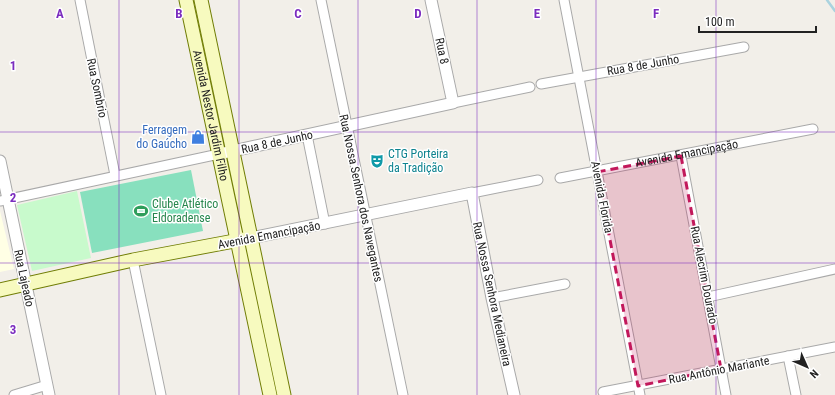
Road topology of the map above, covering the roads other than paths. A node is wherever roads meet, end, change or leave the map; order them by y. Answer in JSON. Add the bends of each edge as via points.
{"nodes":[{"id":1,"x":80,"y":0,"type":"edge"},
{"id":2,"x":186,"y":0,"type":"edge"},
{"id":3,"x":201,"y":0,"type":"edge"},
{"id":4,"x":321,"y":0,"type":"edge"},
{"id":5,"x":431,"y":0,"type":"edge"},
{"id":6,"x":564,"y":0,"type":"edge"},
{"id":7,"x":744,"y":46,"type":"dead end"},
{"id":8,"x":580,"y":76,"type":"junction"},
{"id":9,"x":541,"y":84,"type":"dead end"},
{"id":10,"x":530,"y":87,"type":"dead end"},
{"id":11,"x":453,"y":103,"type":"junction"},
{"id":12,"x":346,"y":126,"type":"junction"},
{"id":13,"x":813,"y":129,"type":"dead end"},
{"id":14,"x":307,"y":135,"type":"junction"},
{"id":15,"x":232,"y":151,"type":"junction"},
{"id":16,"x":219,"y":154,"type":"junction"},
{"id":17,"x":681,"y":156,"type":"junction"},
{"id":18,"x":0,"y":161,"type":"edge"},
{"id":19,"x":597,"y":172,"type":"junction"},
{"id":20,"x":115,"y":175,"type":"junction"},
{"id":21,"x":560,"y":178,"type":"dead end"},
{"id":22,"x":538,"y":180,"type":"dead end"},
{"id":23,"x":472,"y":192,"type":"junction"},
{"id":24,"x":4,"y":201,"type":"edge"},
{"id":25,"x":365,"y":215,"type":"junction"},
{"id":26,"x":325,"y":224,"type":"junction"},
{"id":27,"x":251,"y":238,"type":"junction"},
{"id":28,"x":237,"y":241,"type":"junction"},
{"id":29,"x":133,"y":260,"type":"junction"},
{"id":30,"x":835,"y":269,"type":"edge"},
{"id":31,"x":26,"y":284,"type":"junction"},
{"id":32,"x":564,"y":284,"type":"dead end"},
{"id":33,"x":0,"y":290,"type":"edge"},
{"id":34,"x":708,"y":297,"type":"junction"},
{"id":35,"x":492,"y":298,"type":"junction"},
{"id":36,"x":835,"y":347,"type":"edge"},
{"id":37,"x":788,"y":356,"type":"junction"},
{"id":38,"x":276,"y":358,"type":"junction"},
{"id":39,"x":263,"y":361,"type":"junction"},
{"id":40,"x":721,"y":369,"type":"junction"},
{"id":41,"x":48,"y":390,"type":"edge"},
{"id":42,"x":639,"y":390,"type":"edge"},
{"id":43,"x":604,"y":392,"type":"dead end"},
{"id":44,"x":14,"y":395,"type":"edge"},
{"id":45,"x":161,"y":395,"type":"edge"},
{"id":46,"x":270,"y":395,"type":"edge"},
{"id":47,"x":284,"y":395,"type":"edge"},
{"id":48,"x":403,"y":395,"type":"edge"},
{"id":49,"x":514,"y":395,"type":"edge"},
{"id":50,"x":726,"y":395,"type":"edge"},
{"id":51,"x":796,"y":395,"type":"edge"}],
"edges":[{"from":1,"to":20,"type":"street","name":"Rua Sombrio"},
{"from":2,"to":16,"type":"main road","name":"Avenida Nestor Jardim Filho"},
{"from":3,"to":15,"type":"main road","name":"Avenida Nestor Jardim Filho"},
{"from":4,"to":12,"type":"street","name":"Rua Nossa Senhora dos Navegantes"},
{"from":5,"to":11,"type":"street","name":"Rua 8"},
{"from":6,"to":8,"type":"street","name":"Avenida Florida"},
{"from":7,"to":8,"type":"street","name":"Rua 8 de Junho"},
{"from":8,"to":9,"type":"street","name":"Rua 8 de Junho"},
{"from":8,"to":19,"type":"street","name":"Avenida Florida"},
{"from":10,"to":11,"type":"street","name":"Rua 8 de Junho"},
{"from":11,"to":12,"type":"street","name":"Rua 8 de Junho"},
{"from":12,"to":14,"type":"street","name":"Rua 8 de Junho"},
{"from":12,"to":25,"type":"street","name":"Rua Nossa Senhora dos Navegantes"},
{"from":13,"to":17,"type":"street","name":"Avenida Emancipação"},
{"from":14,"to":15,"type":"street","name":"Rua 8 de Junho"},
{"from":14,"to":26,"type":"street"},
{"from":15,"to":16,"type":"street","name":"Rua 8 de Junho"},
{"from":15,"to":27,"type":"main road","name":"Avenida Nestor Jardim Filho"},
{"from":16,"to":20,"type":"street","name":"Rua 8 de Junho"},
{"from":16,"to":28,"type":"main road","name":"Avenida Nestor Jardim Filho"},
{"from":17,"to":19,"type":"street","name":"Avenida Emancipação"},
{"from":17,"to":34,"type":"street","name":"Rua Alecrim Dourado"},
{"from":18,"to":24,"type":"street","name":"Rua Lajeado"},
{"from":19,"to":21,"type":"street","name":"Avenida Emancipação"},
{"from":19,"to":42,"type":"street","name":"Avenida Florida"},
{"from":20,"to":24,"type":"street","name":"Rua 8 de Junho"},
{"from":22,"to":23,"type":"street","name":"Avenida Emancipação"},
{"from":23,"to":25,"type":"street","name":"Avenida Emancipação"},
{"from":23,"to":35,"type":"street","name":"Rua Nossa Senhora Medianeira"},
{"from":24,"to":31,"type":"street","name":"Rua Lajeado"},
{"from":25,"to":26,"type":"street","name":"Avenida Emancipação"},
{"from":25,"to":48,"type":"street","name":"Rua Nossa Senhora dos Navegantes"},
{"from":26,"to":27,"type":"street","name":"Avenida Emancipação"},
{"from":27,"to":28,"type":"main road","name":"Avenida Emancipação"},
{"from":27,"to":38,"type":"main road","name":"Avenida Nestor Jardim Filho"},
{"from":28,"to":29,"type":"main road","name":"Avenida Emancipação"},
{"from":28,"to":39,"type":"main road","name":"Avenida Nestor Jardim Filho"},
{"from":29,"to":31,"type":"main road","name":"Avenida Emancipação"},
{"from":29,"to":45,"type":"street"},
{"from":30,"to":34,"type":"street"},
{"from":31,"to":33,"type":"main road","name":"Avenida Emancipação"},
{"from":31,"to":41,"type":"street","name":"Rua Lajeado"},
{"from":32,"to":35,"type":"street"},
{"from":34,"to":40,"type":"street","name":"Rua Alecrim Dourado"},
{"from":35,"to":49,"type":"street","name":"Rua Nossa Senhora Medianeira"},
{"from":36,"to":37,"type":"street","name":"Rua Antônio Mariante"},
{"from":37,"to":40,"type":"street","name":"Rua Antônio Mariante"},
{"from":37,"to":51,"type":"street"},
{"from":38,"to":39,"type":"main road"},
{"from":38,"to":47,"type":"main road","name":"Avenida Nestor Jardim Filho"},
{"from":39,"to":46,"type":"main road","name":"Avenida Nestor Jardim Filho"},
{"from":40,"to":42,"type":"street","name":"Rua Antônio Mariante"},
{"from":40,"to":50,"type":"street","name":"Rua Alecrim Dourado"},
{"from":41,"to":44,"type":"street"},
{"from":42,"to":43,"type":"street","name":"Rua Antônio Mariante"}]}
